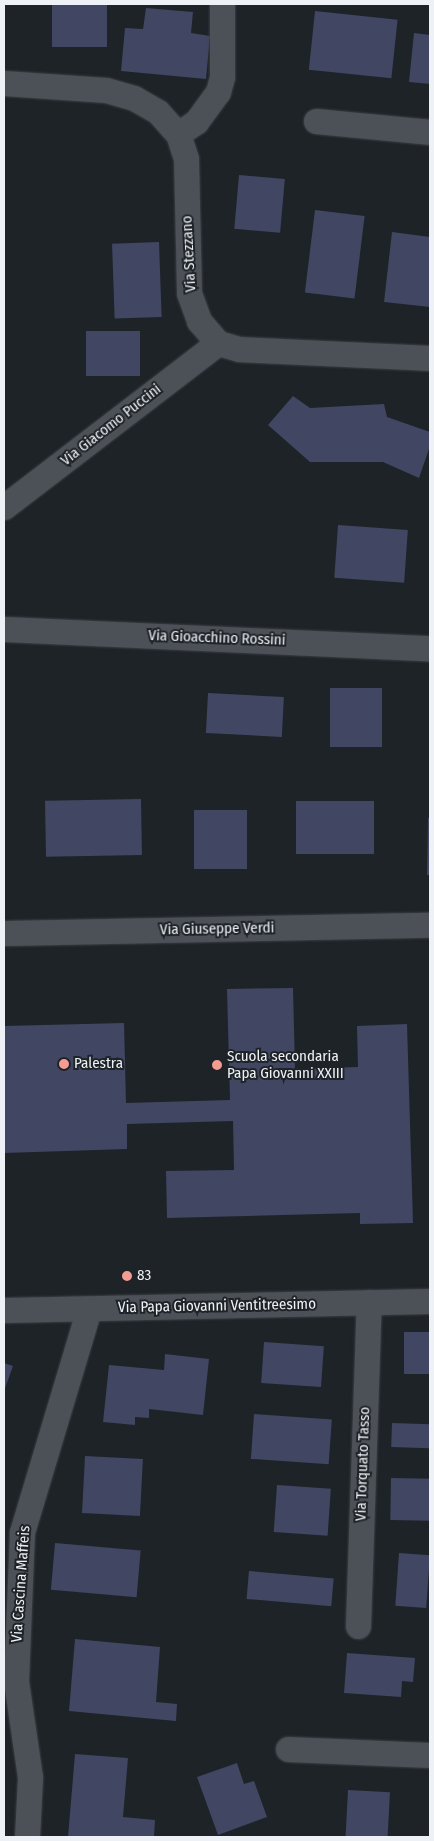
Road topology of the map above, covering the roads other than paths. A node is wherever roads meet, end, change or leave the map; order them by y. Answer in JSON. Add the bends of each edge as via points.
{"nodes":[{"id":1,"x":222,"y":4,"type":"edge"},
{"id":2,"x":4,"y":83,"type":"edge"},
{"id":3,"x":316,"y":121,"type":"dead end"},
{"id":4,"x":430,"y":132,"type":"edge"},
{"id":5,"x":178,"y":134,"type":"junction"},
{"id":6,"x":218,"y":343,"type":"junction"},
{"id":7,"x":430,"y":358,"type":"edge"},
{"id":8,"x":4,"y":508,"type":"edge"},
{"id":9,"x":4,"y":629,"type":"edge"},
{"id":10,"x":430,"y":648,"type":"edge"},
{"id":11,"x":430,"y":925,"type":"edge"},
{"id":12,"x":4,"y":933,"type":"edge"},
{"id":13,"x":430,"y":1301,"type":"edge"},
{"id":14,"x":369,"y":1302,"type":"junction"},
{"id":15,"x":89,"y":1309,"type":"junction"},
{"id":16,"x":4,"y":1310,"type":"edge"},
{"id":17,"x":358,"y":1626,"type":"dead end"},
{"id":18,"x":10,"y":1682,"type":"edge"},
{"id":19,"x":288,"y":1749,"type":"dead end"},
{"id":20,"x":430,"y":1755,"type":"edge"},
{"id":21,"x":28,"y":1837,"type":"edge"}],
"edges":[{"from":1,"to":5,"type":"street","via":[[222,77],[218,92],[196,122]]},
{"from":2,"to":5,"type":"street","name":"Via Stezzano","via":[[106,90],[134,98],[158,112]]},
{"from":3,"to":4,"type":"street"},
{"from":5,"to":6,"type":"street","name":"Via Stezzano","via":[[186,159],[189,293],[199,321]]},
{"from":6,"to":7,"type":"street","via":[[239,349]]},
{"from":6,"to":8,"type":"street","name":"Via Giacomo Puccini"},
{"from":9,"to":10,"type":"street","name":"Via Gioacchino Rossini"},
{"from":11,"to":12,"type":"street","name":"Via Giuseppe Verdi"},
{"from":13,"to":14,"type":"street","name":"Via Papa Giovanni Ventitreesimo"},
{"from":14,"to":15,"type":"street","name":"Via Papa Giovanni Ventitreesimo"},
{"from":14,"to":17,"type":"street","name":"Via Torquato Tasso"},
{"from":15,"to":16,"type":"street","name":"Via Papa Giovanni Ventitreesimo"},
{"from":15,"to":18,"type":"street","name":"Via Cascina Maffeis","via":[[22,1532]]},
{"from":18,"to":21,"type":"street","name":"Via Cascina Maffeis","via":[[30,1777]]},
{"from":19,"to":20,"type":"street"}]}
